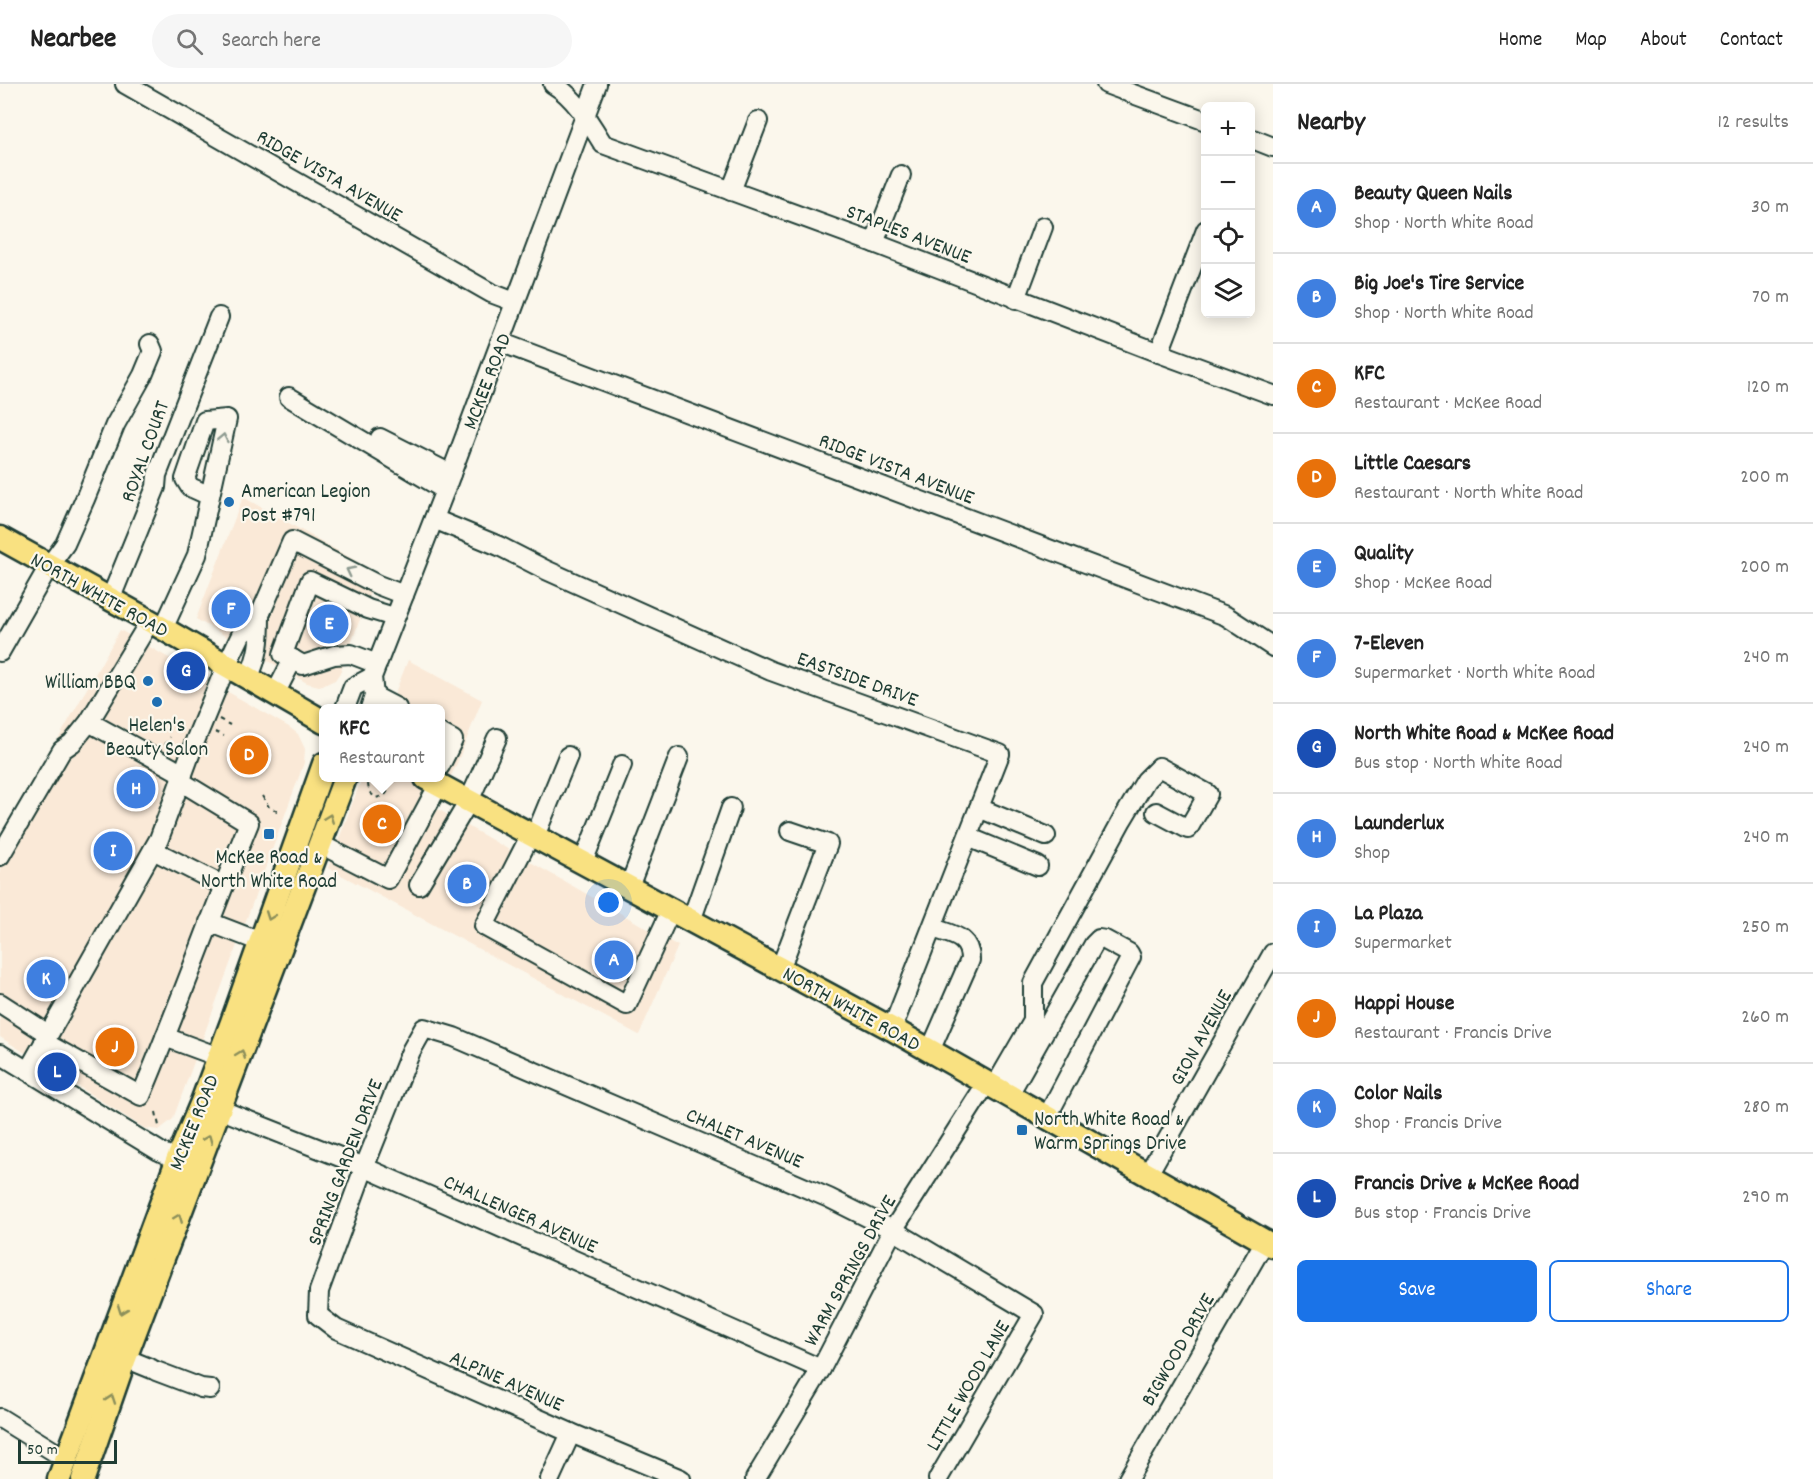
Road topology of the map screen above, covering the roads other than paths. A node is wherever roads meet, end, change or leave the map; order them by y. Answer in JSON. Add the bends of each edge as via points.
{"nodes":[{"id":1,"x":125,"y":84,"type":"edge"},
{"id":2,"x":553,"y":84,"type":"edge"},
{"id":3,"x":597,"y":84,"type":"edge"},
{"id":4,"x":1106,"y":84,"type":"edge"},
{"id":5,"x":585,"y":116,"type":"junction"},
{"id":6,"x":1201,"y":119,"type":"edge"},
{"id":7,"x":758,"y":121,"type":"dead end"},
{"id":8,"x":1255,"y":140,"type":"edge"},
{"id":9,"x":1273,"y":147,"type":"edge"},
{"id":10,"x":901,"y":175,"type":"dead end"},
{"id":11,"x":731,"y":191,"type":"junction"},
{"id":12,"x":1043,"y":227,"type":"dead end"},
{"id":13,"x":874,"y":243,"type":"junction"},
{"id":14,"x":1201,"y":243,"type":"edge"},
{"id":15,"x":1016,"y":299,"type":"junction"},
{"id":16,"x":515,"y":302,"type":"junction"},
{"id":17,"x":219,"y":317,"type":"dead end"},
{"id":18,"x":500,"y":342,"type":"junction"},
{"id":19,"x":150,"y":344,"type":"dead end"},
{"id":20,"x":1159,"y":353,"type":"junction"},
{"id":21,"x":1273,"y":395,"type":"edge"},
{"id":22,"x":289,"y":397,"type":"dead end"},
{"id":23,"x":366,"y":431,"type":"dead end"},
{"id":24,"x":448,"y":482,"type":"junction"},
{"id":25,"x":210,"y":496,"type":"dead end"},
{"id":26,"x":434,"y":519,"type":"junction"},
{"id":27,"x":0,"y":538,"type":"edge"},
{"id":28,"x":49,"y":566,"type":"junction"},
{"id":29,"x":404,"y":595,"type":"junction"},
{"id":30,"x":111,"y":600,"type":"junction"},
{"id":31,"x":260,"y":615,"type":"junction"},
{"id":32,"x":394,"y":617,"type":"junction"},
{"id":33,"x":156,"y":625,"type":"junction"},
{"id":34,"x":1273,"y":646,"type":"edge"},
{"id":35,"x":0,"y":652,"type":"edge"},
{"id":36,"x":292,"y":659,"type":"junction"},
{"id":37,"x":226,"y":666,"type":"junction"},
{"id":38,"x":375,"y":670,"type":"junction"},
{"id":39,"x":248,"y":679,"type":"junction"},
{"id":40,"x":275,"y":694,"type":"junction"},
{"id":41,"x":372,"y":702,"type":"edge"},
{"id":42,"x":347,"y":704,"type":"edge"},
{"id":43,"x":319,"y":719,"type":"edge"},
{"id":44,"x":89,"y":722,"type":"junction"},
{"id":45,"x":445,"y":735,"type":"edge"},
{"id":46,"x":497,"y":738,"type":"dead end"},
{"id":47,"x":445,"y":756,"type":"edge"},
{"id":48,"x":568,"y":756,"type":"dead end"},
{"id":49,"x":679,"y":757,"type":"dead end"},
{"id":50,"x":622,"y":765,"type":"dead end"},
{"id":51,"x":182,"y":778,"type":"junction"},
{"id":52,"x":319,"y":778,"type":"edge"},
{"id":53,"x":343,"y":782,"type":"edge"},
{"id":54,"x":433,"y":782,"type":"edge"},
{"id":55,"x":442,"y":782,"type":"edge"},
{"id":56,"x":470,"y":801,"type":"junction"},
{"id":57,"x":731,"y":808,"type":"dead end"},
{"id":58,"x":979,"y":808,"type":"junction"},
{"id":59,"x":1156,"y":812,"type":"dead end"},
{"id":60,"x":790,"y":831,"type":"dead end"},
{"id":61,"x":533,"y":835,"type":"junction"},
{"id":62,"x":1046,"y":836,"type":"dead end"},
{"id":63,"x":968,"y":837,"type":"junction"},
{"id":64,"x":320,"y":844,"type":"junction"},
{"id":65,"x":153,"y":850,"type":"junction"},
{"id":66,"x":0,"y":856,"type":"edge"},
{"id":67,"x":583,"y":862,"type":"junction"},
{"id":68,"x":1038,"y":866,"type":"dead end"},
{"id":69,"x":222,"y":885,"type":"junction"},
{"id":70,"x":419,"y":885,"type":"dead end"},
{"id":71,"x":629,"y":887,"type":"junction"},
{"id":72,"x":671,"y":910,"type":"junction"},
{"id":73,"x":691,"y":921,"type":"junction"},
{"id":74,"x":209,"y":922,"type":"junction"},
{"id":75,"x":933,"y":928,"type":"junction"},
{"id":76,"x":261,"y":942,"type":"junction"},
{"id":77,"x":1273,"y":953,"type":"edge"},
{"id":78,"x":780,"y":969,"type":"junction"},
{"id":79,"x":0,"y":1003,"type":"edge"},
{"id":80,"x":424,"y":1028,"type":"joint"},
{"id":81,"x":892,"y":1029,"type":"junction"},
{"id":82,"x":165,"y":1037,"type":"junction"},
{"id":83,"x":46,"y":1038,"type":"junction"},
{"id":84,"x":930,"y":1051,"type":"junction"},
{"id":85,"x":0,"y":1054,"type":"edge"},
{"id":86,"x":219,"y":1057,"type":"junction"},
{"id":87,"x":28,"y":1071,"type":"junction"},
{"id":88,"x":996,"y":1089,"type":"junction"},
{"id":89,"x":211,"y":1105,"type":"junction"},
{"id":90,"x":1047,"y":1118,"type":"junction"},
{"id":91,"x":186,"y":1165,"type":"junction"},
{"id":92,"x":364,"y":1168,"type":"junction"},
{"id":93,"x":1149,"y":1173,"type":"junction"},
{"id":94,"x":894,"y":1230,"type":"junction"},
{"id":95,"x":1269,"y":1244,"type":"edge"},
{"id":96,"x":1034,"y":1314,"type":"joint"},
{"id":97,"x":318,"y":1315,"type":"joint"},
{"id":98,"x":125,"y":1358,"type":"junction"},
{"id":99,"x":821,"y":1369,"type":"junction"},
{"id":100,"x":210,"y":1389,"type":"dead end"},
{"id":101,"x":0,"y":1418,"type":"edge"},
{"id":102,"x":571,"y":1433,"type":"junction"},
{"id":103,"x":65,"y":1472,"type":"edge"},
{"id":104,"x":83,"y":1479,"type":"edge"},
{"id":105,"x":550,"y":1479,"type":"edge"},
{"id":106,"x":681,"y":1479,"type":"edge"},
{"id":107,"x":755,"y":1479,"type":"edge"},
{"id":108,"x":938,"y":1479,"type":"edge"},
{"id":109,"x":1128,"y":1479,"type":"edge"}],
"edges":[{"from":1,"to":16,"type":"street","name":"RIDGE VISTA AVENUE","via":[[481,287]]},
{"from":2,"to":5,"type":"street","name":"STAPLES AVENUE"},
{"from":3,"to":5,"type":"street","name":"MCKEE ROAD"},
{"from":4,"to":6,"type":"street"},
{"from":5,"to":11,"type":"street","name":"STAPLES AVENUE","via":[[603,144]]},
{"from":5,"to":16,"type":"street","name":"MCKEE ROAD"},
{"from":7,"to":11,"type":"street"},
{"from":8,"to":9,"type":"street"},
{"from":10,"to":13,"type":"street"},
{"from":11,"to":13,"type":"street","name":"STAPLES AVENUE"},
{"from":12,"to":15,"type":"street"},
{"from":13,"to":15,"type":"street","name":"STAPLES AVENUE"},
{"from":14,"to":20,"type":"street"},
{"from":15,"to":20,"type":"street","name":"STAPLES AVENUE"},
{"from":16,"to":18,"type":"street","name":"MCKEE ROAD"},
{"from":17,"to":30,"type":"street","name":"ROYAL COURT"},
{"from":18,"to":24,"type":"street","name":"MCKEE ROAD"},
{"from":18,"to":34,"type":"street","name":"RIDGE VISTA AVENUE","via":[[1226,616]]},
{"from":19,"to":28,"type":"street","via":[[153,351],[143,375],[115,425],[65,544]]},
{"from":20,"to":21,"type":"street","name":"STAPLES AVENUE"},
{"from":22,"to":24,"type":"street"},
{"from":23,"to":24,"type":"street"},
{"from":24,"to":26,"type":"street","name":"MCKEE ROAD"},
{"from":25,"to":33,"type":"street","via":[[197,555]]},
{"from":26,"to":29,"type":"street","name":"MCKEE ROAD"},
{"from":26,"to":58,"type":"street","name":"EASTSIDE DRIVE","via":[[771,670],[1000,754]]},
{"from":27,"to":28,"type":"main road","name":"NORTH WHITE ROAD"},
{"from":28,"to":30,"type":"main road","name":"NORTH WHITE ROAD"},
{"from":28,"to":35,"type":"street"},
{"from":29,"to":31,"type":"street","one_way":true,"via":[[292,541]]},
{"from":29,"to":32,"type":"street","name":"MCKEE ROAD"},
{"from":30,"to":33,"type":"main road","name":"NORTH WHITE ROAD"},
{"from":31,"to":37,"type":"street","via":[[241,635]]},
{"from":31,"to":39,"type":"street","via":[[258,658]]},
{"from":32,"to":36,"type":"street","via":[[310,581],[283,654]]},
{"from":32,"to":38,"type":"street","name":"MCKEE ROAD"},
{"from":33,"to":37,"type":"main road","name":"NORTH WHITE ROAD"},
{"from":33,"to":44,"type":"street"},
{"from":36,"to":38,"type":"street","via":[[303,665],[351,654]]},
{"from":36,"to":40,"type":"street"},
{"from":37,"to":39,"type":"main road","name":"NORTH WHITE ROAD"},
{"from":37,"to":51,"type":"street"},
{"from":38,"to":41,"type":"street","name":"MCKEE ROAD"},
{"from":38,"to":42,"type":"street","name":"MCKEE ROAD","via":[[354,687]]},
{"from":39,"to":40,"type":"main road","name":"NORTH WHITE ROAD"},
{"from":40,"to":43,"type":"main road","name":"NORTH WHITE ROAD"},
{"from":44,"to":51,"type":"street"},
{"from":44,"to":66,"type":"street","via":[[62,750]]},
{"from":45,"to":47,"type":"street","via":[[453,740]]},
{"from":46,"to":56,"type":"street"},
{"from":48,"to":61,"type":"street"},
{"from":49,"to":71,"type":"street"},
{"from":50,"to":67,"type":"street"},
{"from":51,"to":65,"type":"street"},
{"from":51,"to":69,"type":"street","via":[[249,823]]},
{"from":52,"to":76,"type":"main road","name":"MCKEE ROAD","one_way":true},
{"from":64,"to":53,"type":"main road","name":"MCKEE ROAD","one_way":true},
{"from":54,"to":64,"type":"street","via":[[388,879]]},
{"from":55,"to":56,"type":"main road","name":"NORTH WHITE ROAD"},
{"from":56,"to":61,"type":"main road","name":"NORTH WHITE ROAD"},
{"from":56,"to":70,"type":"street"},
{"from":57,"to":73,"type":"street"},
{"from":58,"to":62,"type":"street"},
{"from":58,"to":63,"type":"street","name":"EASTSIDE DRIVE"},
{"from":59,"to":88,"type":"street","via":[[1188,829],[1208,794],[1159,767],[1146,780],[1033,983],[1033,1021]]},
{"from":60,"to":78,"type":"street","via":[[828,844]]},
{"from":61,"to":67,"type":"main road","name":"NORTH WHITE ROAD"},
{"from":61,"to":72,"type":"street","via":[[484,926],[627,1005]]},
{"from":63,"to":68,"type":"street"},
{"from":63,"to":75,"type":"street","name":"EASTSIDE DRIVE"},
{"from":89,"to":64,"type":"main road","name":"MCKEE ROAD","one_way":true},
{"from":65,"to":69,"type":"street"},
{"from":65,"to":83,"type":"street"},
{"from":67,"to":71,"type":"main road","name":"NORTH WHITE ROAD"},
{"from":69,"to":74,"type":"street"},
{"from":71,"to":72,"type":"main road","name":"NORTH WHITE ROAD"},
{"from":72,"to":73,"type":"main road","name":"NORTH WHITE ROAD"},
{"from":73,"to":78,"type":"main road","name":"NORTH WHITE ROAD"},
{"from":74,"to":76,"type":"street"},
{"from":74,"to":82,"type":"street"},
{"from":75,"to":81,"type":"street","name":"EASTSIDE DRIVE"},
{"from":75,"to":84,"type":"street","via":[[965,941],[970,960]]},
{"from":76,"to":86,"type":"main road","name":"MCKEE ROAD"},
{"from":77,"to":93,"type":"street","name":"GION AVENUE"},
{"from":78,"to":81,"type":"main road","name":"NORTH WHITE ROAD"},
{"from":79,"to":83,"type":"street"},
{"from":80,"to":92,"type":"street","name":"SPRING GARDEN DRIVE"},
{"from":80,"to":94,"type":"street","name":"CHALET AVENUE","via":[[454,1037],[807,1188]]},
{"from":81,"to":84,"type":"main road","name":"NORTH WHITE ROAD"},
{"from":82,"to":83,"type":"street","via":[[141,1096]]},
{"from":82,"to":86,"type":"street"},
{"from":83,"to":87,"type":"street"},
{"from":84,"to":88,"type":"main road","name":"NORTH WHITE ROAD"},
{"from":85,"to":87,"type":"street"},
{"from":86,"to":89,"type":"main road","name":"MCKEE ROAD"},
{"from":87,"to":91,"type":"street"},
{"from":88,"to":90,"type":"main road","name":"NORTH WHITE ROAD"},
{"from":88,"to":90,"type":"street","via":[[1094,944],[1105,940],[1129,953],[1131,957]]},
{"from":88,"to":94,"type":"street","name":"WARM SPRINGS DRIVE"},
{"from":89,"to":91,"type":"main road","name":"MCKEE ROAD"},
{"from":89,"to":92,"type":"street","name":"CHALLENGER AVENUE"},
{"from":90,"to":93,"type":"main road","name":"NORTH WHITE ROAD"},
{"from":98,"to":91,"type":"main road","name":"MCKEE ROAD","one_way":true},
{"from":91,"to":103,"type":"main road","name":"MCKEE ROAD","one_way":true},
{"from":92,"to":97,"type":"street","name":"SPRING GARDEN DRIVE","via":[[319,1291]]},
{"from":92,"to":99,"type":"street","name":"CHALLENGER AVENUE"},
{"from":93,"to":95,"type":"main road","name":"NORTH WHITE ROAD"},
{"from":94,"to":96,"type":"street","name":"CHALET AVENUE"},
{"from":94,"to":99,"type":"street","name":"WARM SPRINGS DRIVE"},
{"from":95,"to":109,"type":"street","name":"BIGWOOD DRIVE"},
{"from":96,"to":108,"type":"street","name":"LITTLE WOOD LANE"},
{"from":97,"to":102,"type":"street","name":"ALPINE AVENUE","via":[[336,1329]]},
{"from":98,"to":100,"type":"street"},
{"from":104,"to":98,"type":"main road","name":"MCKEE ROAD","one_way":true},
{"from":99,"to":107,"type":"street","name":"WARM SPRINGS DRIVE"},
{"from":101,"to":103,"type":"street"},
{"from":102,"to":105,"type":"street"},
{"from":102,"to":106,"type":"street","name":"ALPINE AVENUE"}]}
